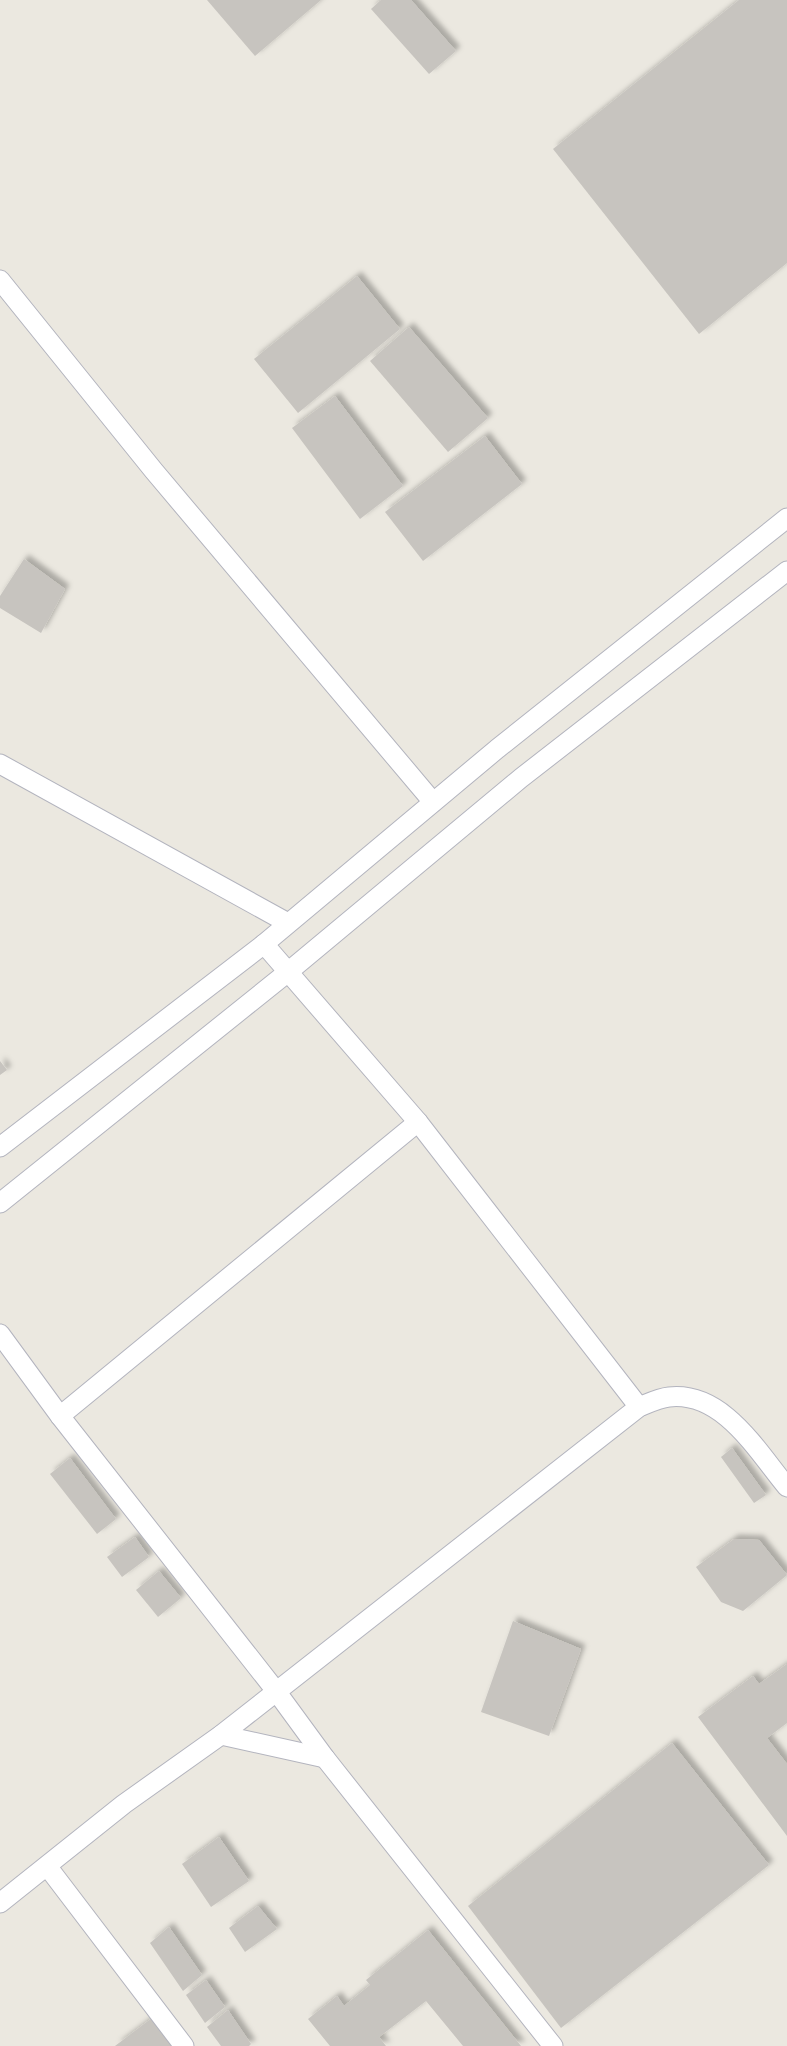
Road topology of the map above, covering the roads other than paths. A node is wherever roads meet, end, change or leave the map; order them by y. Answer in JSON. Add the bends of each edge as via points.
{"nodes":[{"id":1,"x":0,"y":280,"type":"edge"},
{"id":2,"x":787,"y":518,"type":"edge"},
{"id":3,"x":787,"y":571,"type":"edge"},
{"id":4,"x":0,"y":764,"type":"edge"},
{"id":5,"x":433,"y":802,"type":"junction"},
{"id":6,"x":288,"y":923,"type":"junction"},
{"id":7,"x":264,"y":944,"type":"junction"},
{"id":8,"x":288,"y":972,"type":"junction"},
{"id":9,"x":418,"y":1122,"type":"junction"},
{"id":10,"x":0,"y":1147,"type":"edge"},
{"id":11,"x":0,"y":1203,"type":"edge"},
{"id":12,"x":0,"y":1334,"type":"edge"},
{"id":13,"x":640,"y":1407,"type":"junction"},
{"id":14,"x":60,"y":1416,"type":"junction"},
{"id":15,"x":787,"y":1487,"type":"edge"},
{"id":16,"x":276,"y":1691,"type":"junction"},
{"id":17,"x":221,"y":1735,"type":"junction"},
{"id":18,"x":325,"y":1758,"type":"junction"},
{"id":19,"x":47,"y":1866,"type":"junction"},
{"id":20,"x":0,"y":1903,"type":"edge"},
{"id":21,"x":184,"y":2046,"type":"edge"},
{"id":22,"x":553,"y":2046,"type":"edge"}],
"edges":[{"from":1,"to":5,"type":"lane","via":[[154,471]]},
{"from":2,"to":5,"type":"lane"},
{"from":3,"to":8,"type":"lane","via":[[521,778]]},
{"from":4,"to":6,"type":"lane"},
{"from":5,"to":6,"type":"lane"},
{"from":6,"to":7,"type":"lane"},
{"from":7,"to":8,"type":"lane"},
{"from":7,"to":10,"type":"lane"},
{"from":8,"to":9,"type":"lane"},
{"from":8,"to":11,"type":"lane"},
{"from":9,"to":13,"type":"lane"},
{"from":9,"to":14,"type":"lane"},
{"from":12,"to":14,"type":"lane"},
{"from":13,"to":15,"type":"lane","via":[[668,1397],[690,1398],[714,1406],[732,1420]]},
{"from":13,"to":16,"type":"lane"},
{"from":14,"to":16,"type":"lane"},
{"from":16,"to":17,"type":"lane"},
{"from":16,"to":18,"type":"lane"},
{"from":17,"to":18,"type":"lane"},
{"from":17,"to":19,"type":"lane","via":[[124,1804]]},
{"from":18,"to":22,"type":"lane"},
{"from":19,"to":20,"type":"lane"},
{"from":19,"to":21,"type":"lane"}]}
